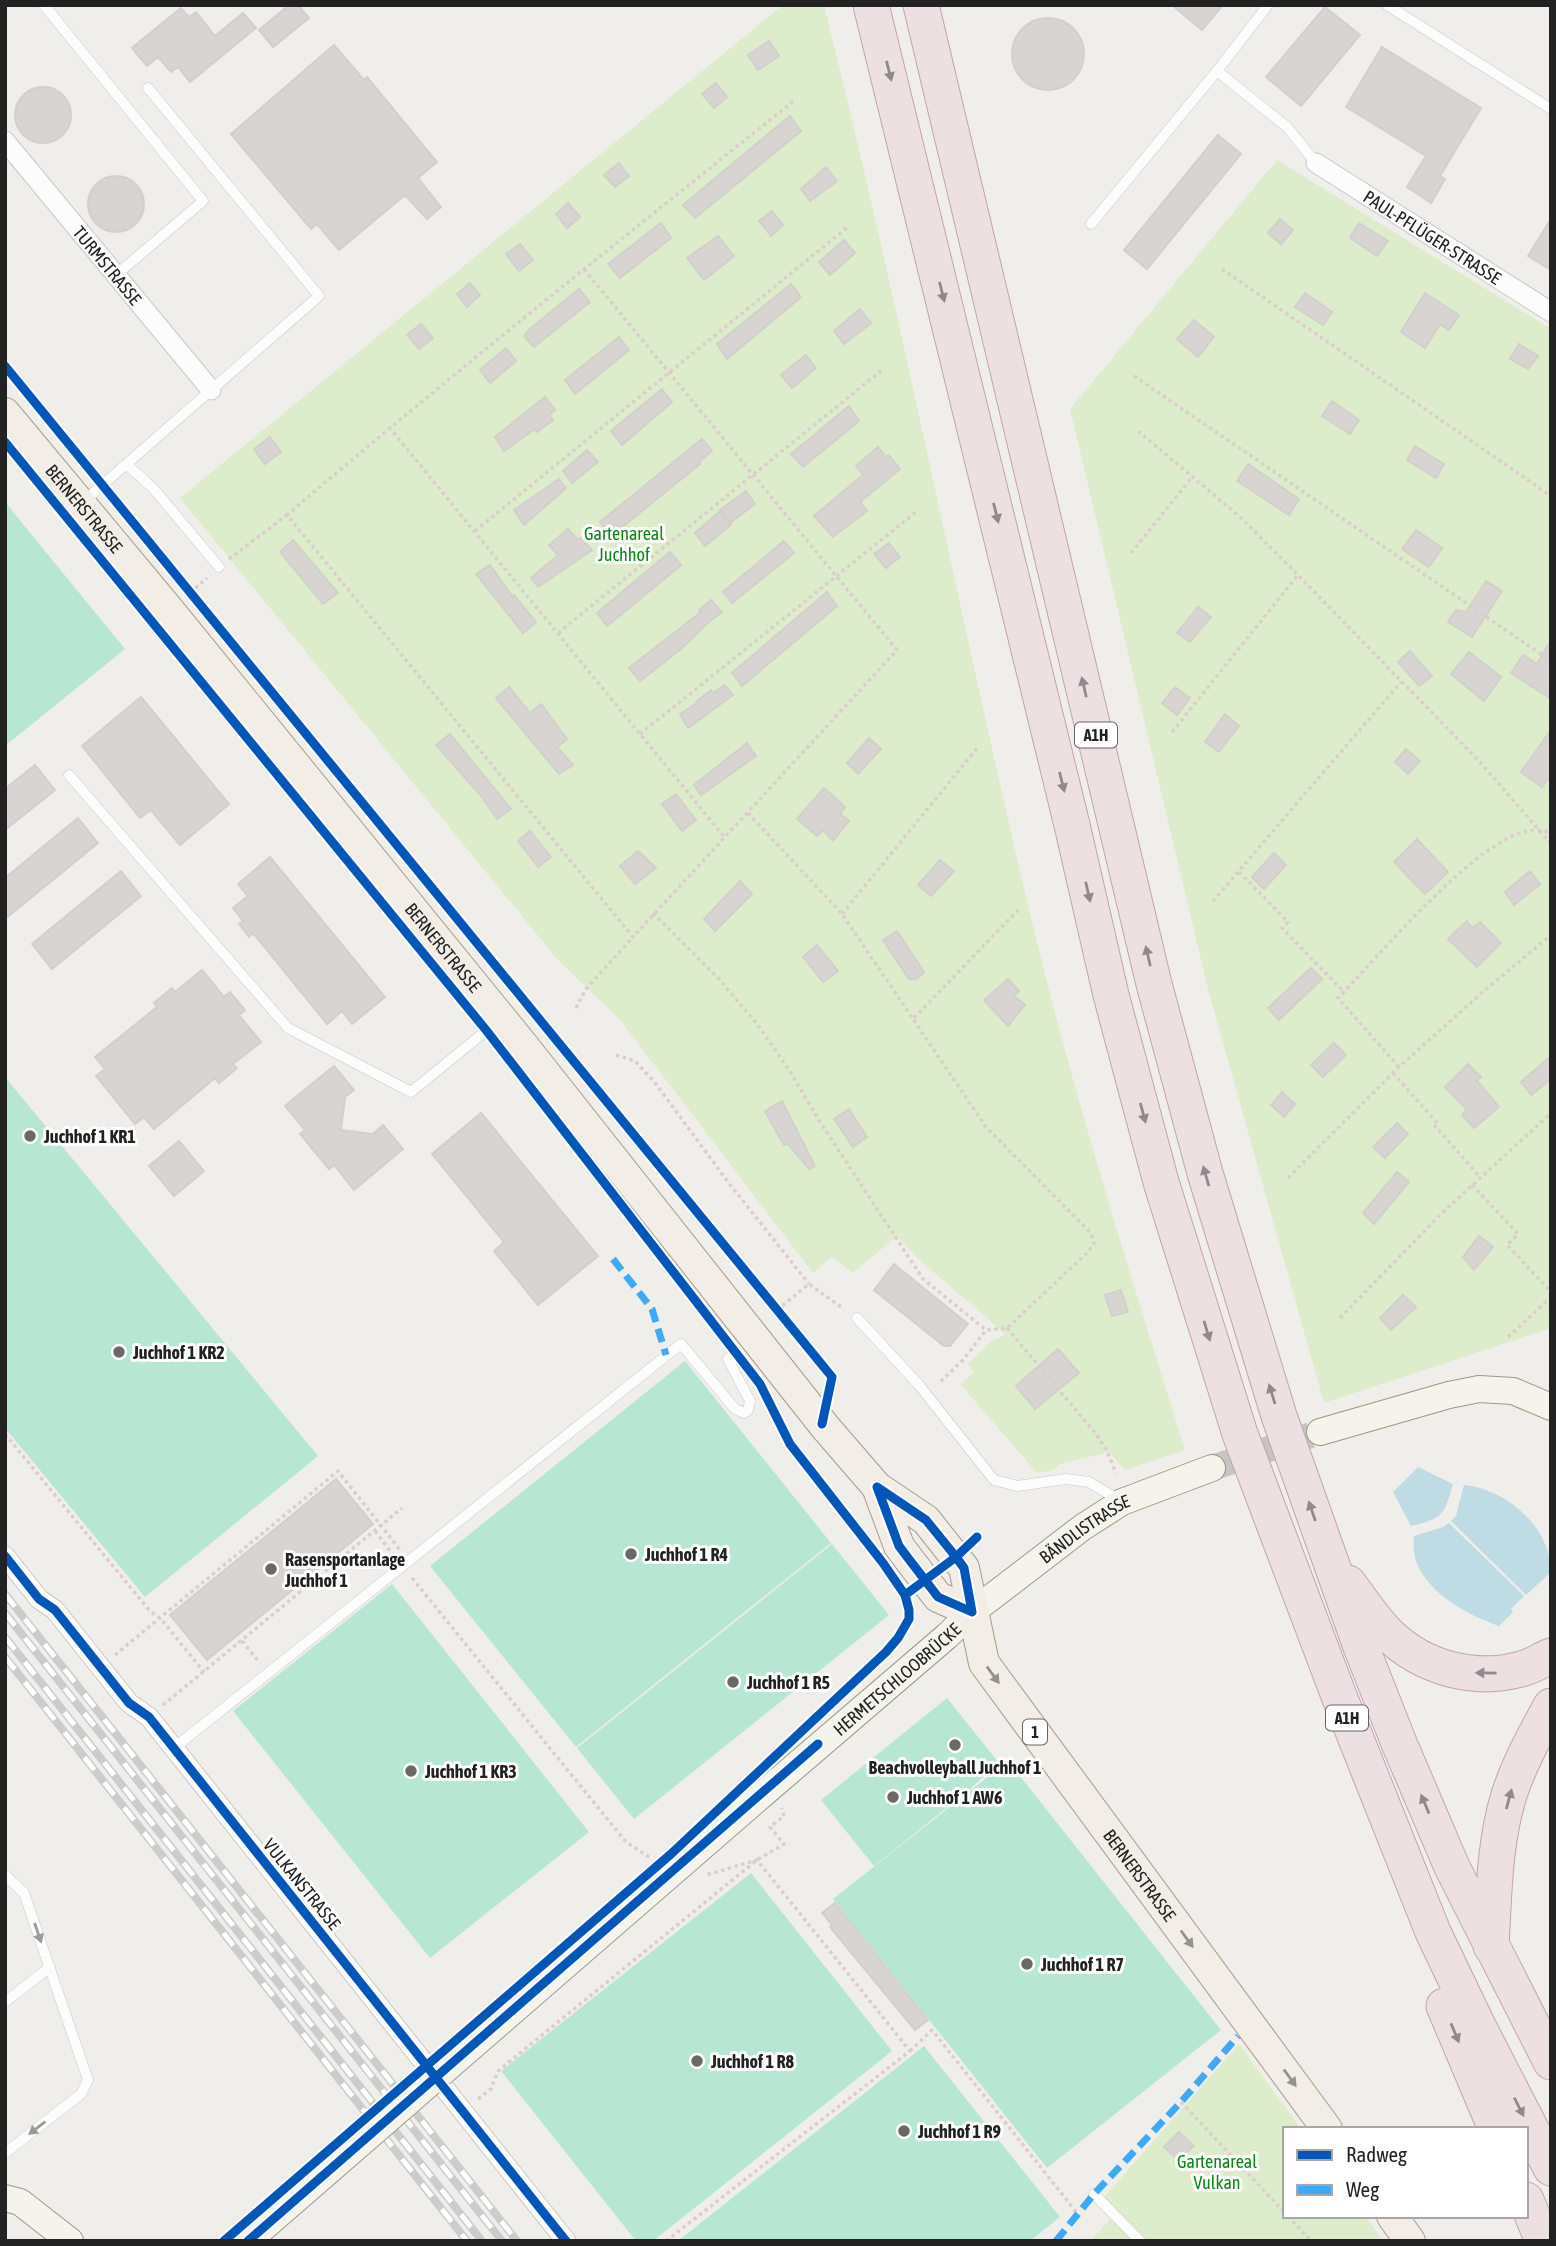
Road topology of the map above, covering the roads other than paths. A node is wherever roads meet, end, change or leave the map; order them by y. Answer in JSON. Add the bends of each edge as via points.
{"nodes":[{"id":1,"x":44,"y":5,"type":"edge"},
{"id":2,"x":871,"y":5,"type":"edge"},
{"id":3,"x":921,"y":5,"type":"edge"},
{"id":4,"x":1268,"y":5,"type":"edge"},
{"id":5,"x":1387,"y":5,"type":"edge"},
{"id":6,"x":1217,"y":71,"type":"junction"},
{"id":7,"x":148,"y":88,"type":"dead end"},
{"id":8,"x":1551,"y":108,"type":"edge"},
{"id":9,"x":5,"y":141,"type":"edge"},
{"id":10,"x":1316,"y":163,"type":"joint"},
{"id":11,"x":1091,"y":224,"type":"dead end"},
{"id":12,"x":116,"y":275,"type":"junction"},
{"id":13,"x":1551,"y":312,"type":"edge"},
{"id":14,"x":211,"y":390,"type":"junction"},
{"id":15,"x":5,"y":413,"type":"edge"},
{"id":16,"x":126,"y":464,"type":"junction"},
{"id":17,"x":81,"y":504,"type":"junction"},
{"id":18,"x":219,"y":567,"type":"road end"},
{"id":19,"x":69,"y":775,"type":"dead end"},
{"id":20,"x":501,"y":1018,"type":"junction"},
{"id":21,"x":857,"y":1318,"type":"road end"},
{"id":22,"x":736,"y":1353,"type":"dead end"},
{"id":23,"x":1551,"y":1407,"type":"edge"},
{"id":24,"x":1320,"y":1432,"type":"tunnel mouth"},
{"id":25,"x":1212,"y":1468,"type":"tunnel mouth"},
{"id":26,"x":1122,"y":1502,"type":"junction"},
{"id":27,"x":5,"y":1556,"type":"edge"},
{"id":28,"x":1329,"y":1560,"type":"junction"},
{"id":29,"x":972,"y":1612,"type":"junction"},
{"id":30,"x":1551,"y":1656,"type":"edge"},
{"id":31,"x":1551,"y":1706,"type":"edge"},
{"id":32,"x":174,"y":1748,"type":"junction"},
{"id":33,"x":5,"y":1875,"type":"edge"},
{"id":34,"x":1421,"y":1928,"type":"junction"},
{"id":35,"x":1491,"y":1946,"type":"junction"},
{"id":36,"x":50,"y":1967,"type":"junction"},
{"id":37,"x":5,"y":2002,"type":"edge"},
{"id":38,"x":1551,"y":2062,"type":"edge"},
{"id":39,"x":1326,"y":2127,"type":"edge"},
{"id":40,"x":1495,"y":2127,"type":"edge"},
{"id":41,"x":5,"y":2153,"type":"edge"},
{"id":42,"x":1551,"y":2168,"type":"edge"},
{"id":43,"x":1094,"y":2193,"type":"dead end"},
{"id":44,"x":5,"y":2198,"type":"edge"},
{"id":45,"x":1528,"y":2205,"type":"edge"},
{"id":46,"x":5,"y":2212,"type":"edge"},
{"id":47,"x":1393,"y":2218,"type":"edge"},
{"id":48,"x":40,"y":2241,"type":"edge"},
{"id":49,"x":70,"y":2241,"type":"edge"},
{"id":50,"x":248,"y":2241,"type":"edge"},
{"id":51,"x":566,"y":2241,"type":"edge"},
{"id":52,"x":1140,"y":2241,"type":"edge"},
{"id":53,"x":1410,"y":2241,"type":"edge"},
{"id":54,"x":1544,"y":2241,"type":"edge"}],
"edges":[{"from":1,"to":12,"type":"lane","via":[[203,201]]},
{"from":2,"to":34,"type":"highway","number":"A1H","one_way":true,"via":[[1111,995],[1161,1182],[1264,1503],[1267,1545],[1321,1698]]},
{"from":28,"to":3,"type":"highway","number":"A1H","one_way":true,"via":[[1279,1416],[1158,997]]},
{"from":4,"to":6,"type":"lane"},
{"from":5,"to":8,"type":"lane"},
{"from":6,"to":10,"type":"lane","via":[[1287,127]]},
{"from":6,"to":11,"type":"lane"},
{"from":7,"to":14,"type":"lane","via":[[319,296]]},
{"from":9,"to":12,"type":"street","name":"TURMSTRASSE"},
{"from":10,"to":13,"type":"street","name":"PAUL-PFLÜGER-STRASSE"},
{"from":12,"to":14,"type":"street","name":"TURMSTRASSE"},
{"from":14,"to":16,"type":"lane"},
{"from":15,"to":17,"type":"main road","name":"BERNERSTRASSE"},
{"from":16,"to":17,"type":"lane"},
{"from":16,"to":18,"type":"lane","via":[[153,488]]},
{"from":17,"to":20,"type":"main road","name":"BERNERSTRASSE"},
{"from":19,"to":20,"type":"lane","via":[[288,1027],[411,1091]]},
{"from":20,"to":29,"type":"main road","name":"BERNERSTRASSE","via":[[877,1487],[899,1546],[938,1597]]},
{"from":21,"to":26,"type":"lane","via":[[994,1480],[1017,1486],[1066,1479],[1089,1482]]},
{"from":22,"to":32,"type":"lane","via":[[729,1359],[750,1401],[744,1413],[735,1409],[681,1344]]},
{"from":23,"to":24,"type":"main road","via":[[1513,1391],[1479,1389]]},
{"from":25,"to":26,"type":"main road","name":"BÄNDLISTRASSE"},
{"from":26,"to":29,"type":"main road","name":"BÄNDLISTRASSE"},
{"from":27,"to":32,"type":"street","name":"VULKANSTRASSE","via":[[39,1599],[55,1609],[129,1703],[149,1717]]},
{"from":30,"to":28,"type":"highway","one_way":true,"via":[[1523,1669],[1494,1674],[1456,1672],[1432,1664],[1388,1634]]},
{"from":35,"to":28,"type":"highway","number":"A1H","one_way":true,"via":[[1399,1743]]},
{"from":29,"to":39,"type":"main road","name":"BERNERSTRASSE","number":"1","one_way":true,"via":[[984,1663]]},
{"from":29,"to":50,"type":"main road","name":"HERMETSCHLOOBRÜCKE","bridge":true},
{"from":35,"to":31,"type":"highway","one_way":true,"via":[[1497,1866],[1509,1795]]},
{"from":32,"to":51,"type":"street","name":"VULKANSTRASSE"},
{"from":33,"to":36,"type":"lane","one_way":true,"via":[[24,1893]]},
{"from":34,"to":40,"type":"highway","one_way":true},
{"from":34,"to":42,"type":"highway","one_way":true},
{"from":35,"to":38,"type":"highway","number":"A1H"},
{"from":36,"to":37,"type":"lane"},
{"from":36,"to":41,"type":"lane","one_way":true,"via":[[88,2084]]},
{"from":43,"to":52,"type":"lane"},
{"from":44,"to":49,"type":"main road","via":[[20,2202]]},
{"from":45,"to":54,"type":"highway"},
{"from":46,"to":48,"type":"main road"},
{"from":47,"to":53,"type":"main road"}]}
